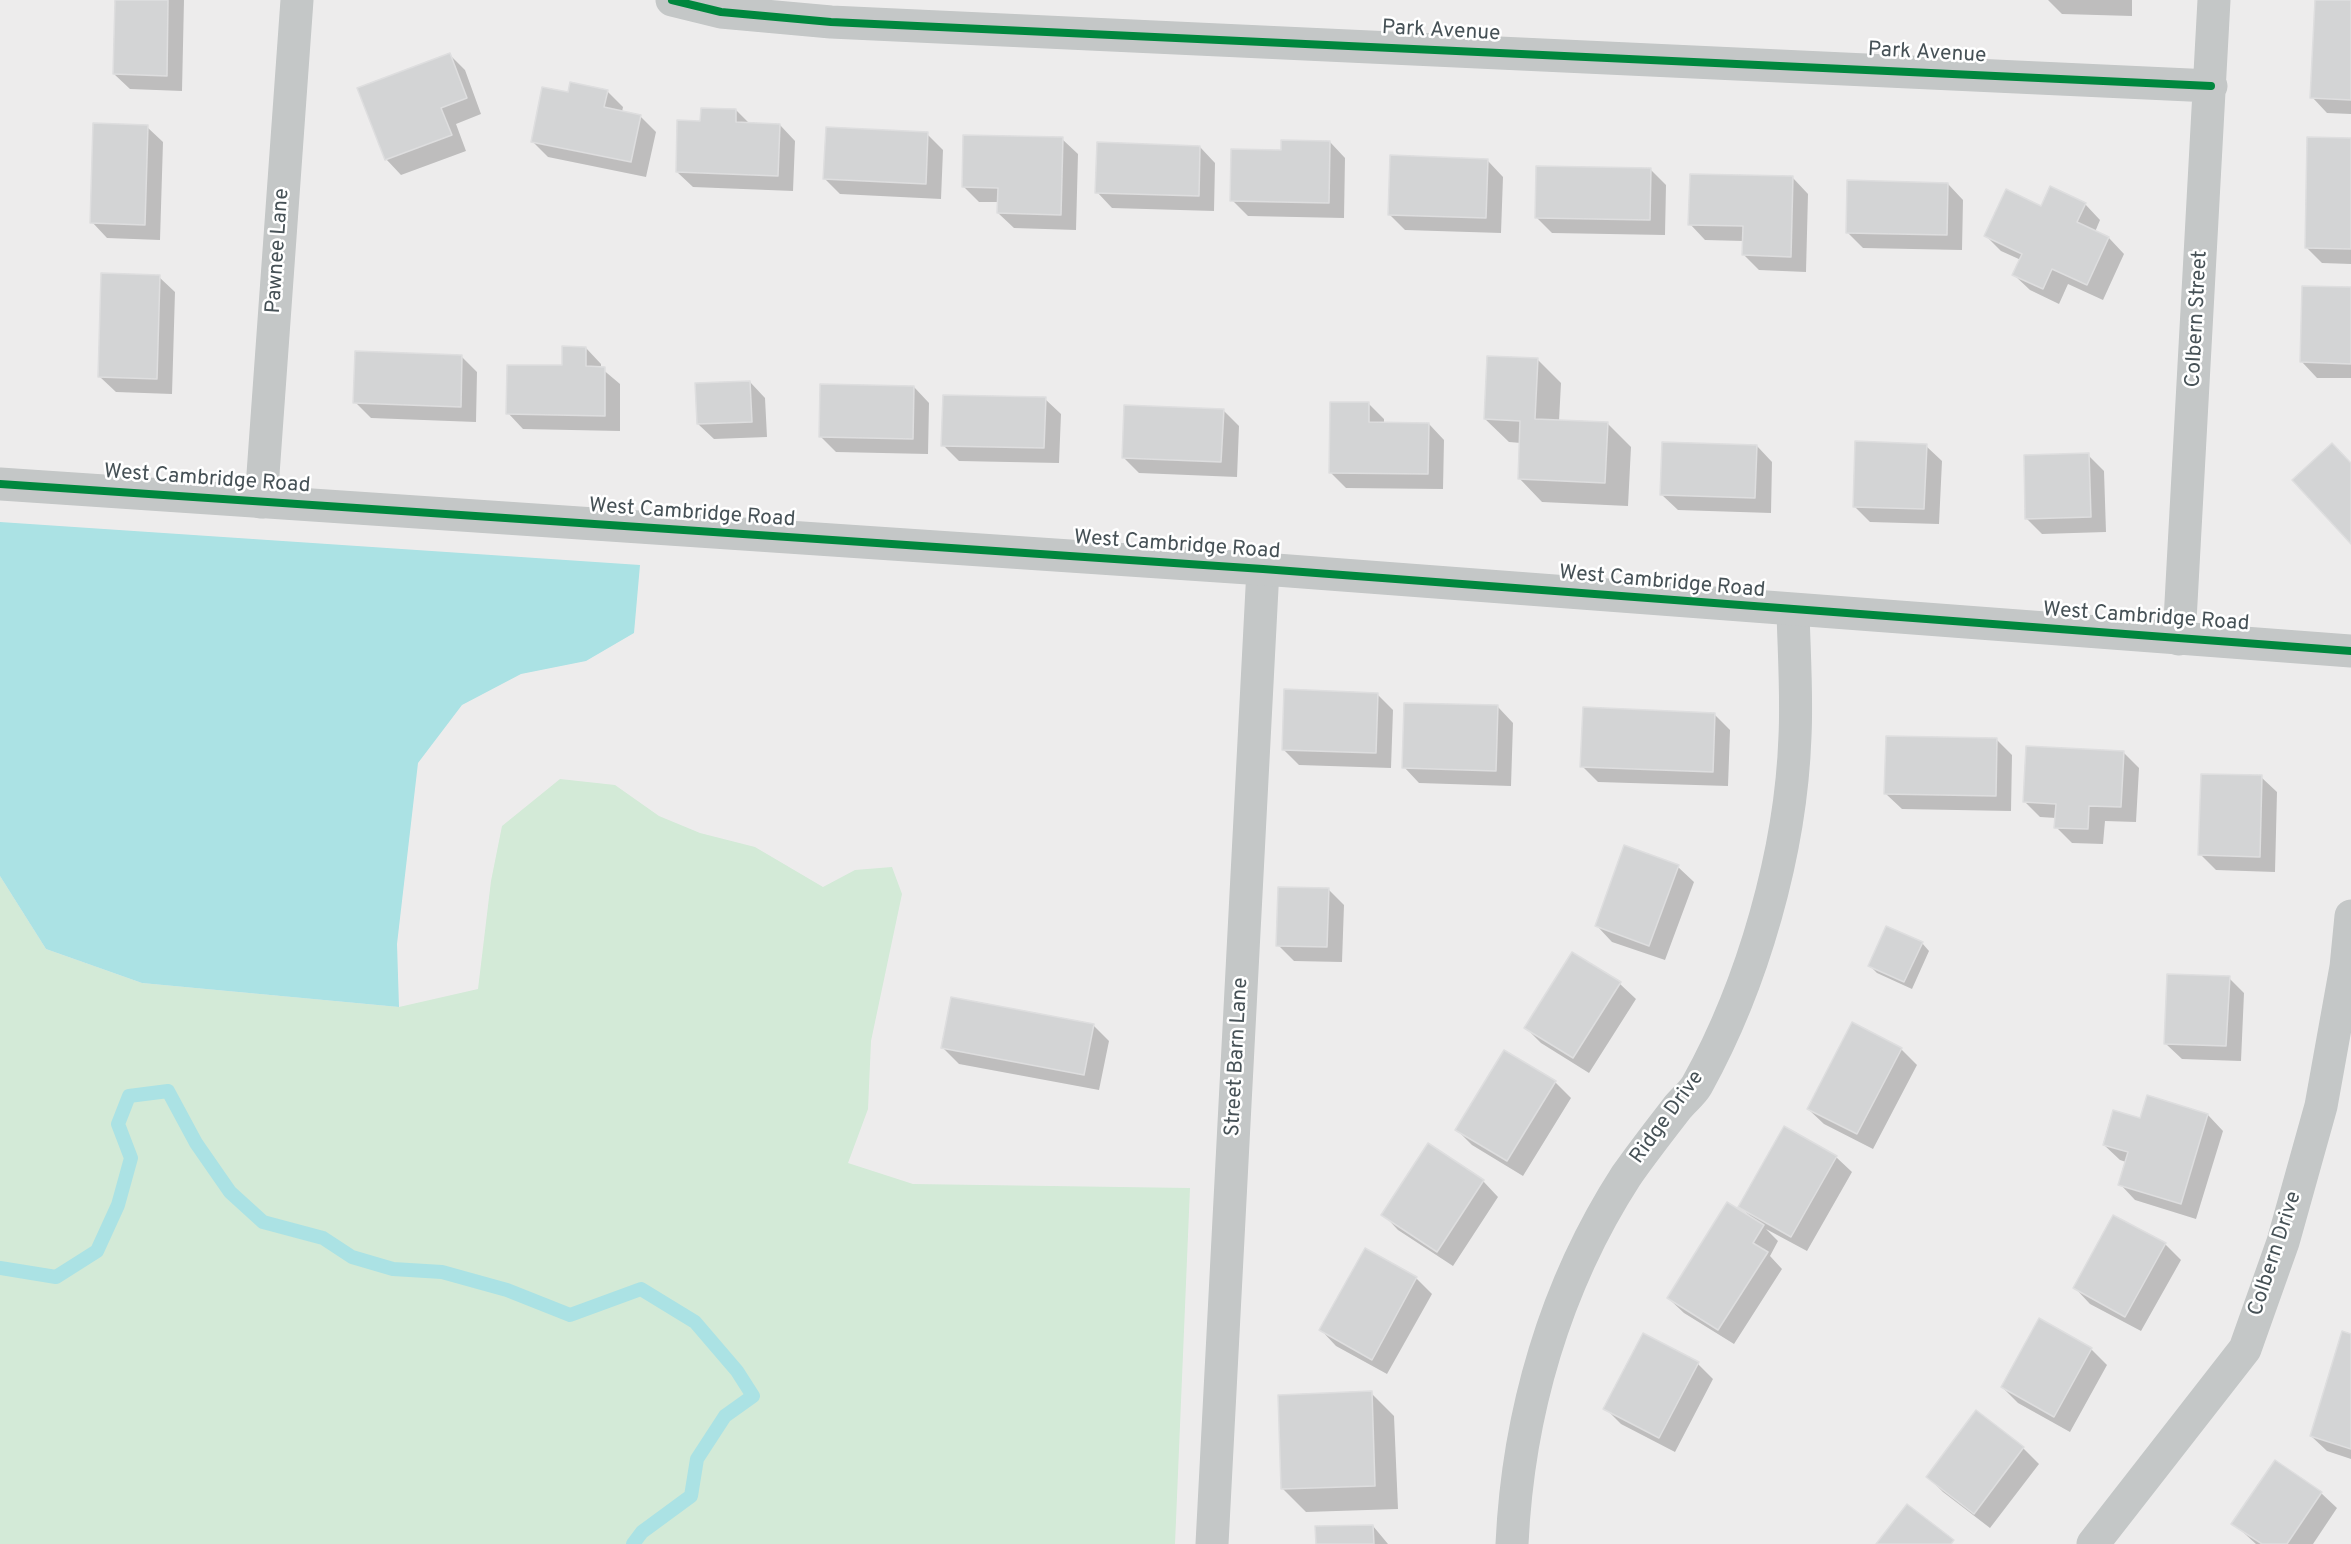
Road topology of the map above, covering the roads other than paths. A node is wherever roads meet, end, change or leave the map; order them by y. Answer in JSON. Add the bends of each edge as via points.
{"nodes":[{"id":1,"x":297,"y":0,"type":"edge"},
{"id":2,"x":672,"y":0,"type":"edge"},
{"id":3,"x":2214,"y":0,"type":"edge"},
{"id":4,"x":832,"y":11,"type":"edge"},
{"id":5,"x":2211,"y":86,"type":"junction"},
{"id":6,"x":0,"y":484,"type":"edge"},
{"id":7,"x":261,"y":502,"type":"junction"},
{"id":8,"x":1263,"y":569,"type":"junction"},
{"id":9,"x":1793,"y":611,"type":"junction"},
{"id":10,"x":2180,"y":639,"type":"junction"},
{"id":11,"x":2351,"y":651,"type":"edge"},
{"id":12,"x":2351,"y":916,"type":"edge"},
{"id":13,"x":1212,"y":1544,"type":"edge"},
{"id":14,"x":1512,"y":1544,"type":"edge"},
{"id":15,"x":2093,"y":1544,"type":"edge"}],
"edges":[{"from":1,"to":7,"type":"street","name":"Pawnee Lane"},
{"from":2,"to":4,"type":"street","name":"Park Avenue","via":[[721,12]]},
{"from":3,"to":5,"type":"street","name":"Colbern Street"},
{"from":4,"to":5,"type":"street","name":"Park Avenue"},
{"from":5,"to":10,"type":"street","name":"Colbern Street"},
{"from":6,"to":7,"type":"street","name":"West Cambridge Road"},
{"from":7,"to":8,"type":"street","name":"West Cambridge Road"},
{"from":8,"to":9,"type":"street","name":"West Cambridge Road"},
{"from":8,"to":13,"type":"street","name":"Street Barn Lane"},
{"from":9,"to":10,"type":"street","name":"West Cambridge Road"},
{"from":9,"to":14,"type":"street","name":"Ridge Drive","via":[[1796,737],[1785,825],[1767,911],[1733,1008],[1695,1088],[1627,1176],[1589,1240],[1554,1320],[1529,1404],[1514,1490]]},
{"from":10,"to":11,"type":"street","name":"West Cambridge Road"},
{"from":12,"to":15,"type":"street","name":"Colbern Drive","via":[[2346,967],[2321,1106],[2283,1242],[2244,1349]]}]}
